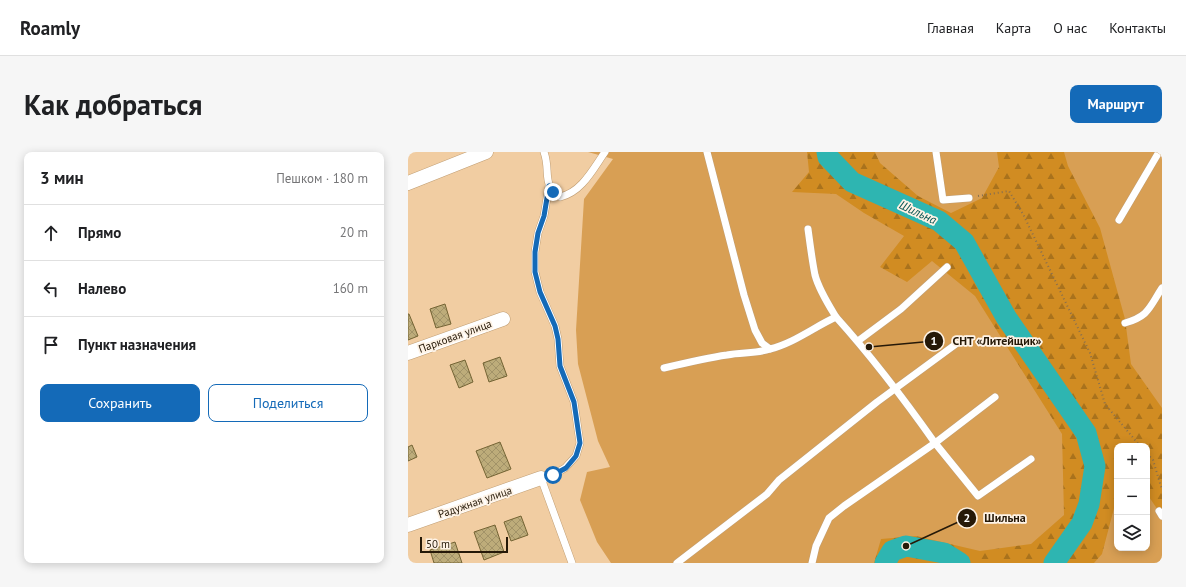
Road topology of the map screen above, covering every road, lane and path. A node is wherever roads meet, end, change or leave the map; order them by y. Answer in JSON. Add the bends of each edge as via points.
{"nodes":[{"id":1,"x":486,"y":152,"type":"edge"},
{"id":2,"x":544,"y":152,"type":"edge"},
{"id":3,"x":606,"y":152,"type":"edge"},
{"id":4,"x":707,"y":152,"type":"edge"},
{"id":5,"x":936,"y":152,"type":"edge"},
{"id":6,"x":1159,"y":152,"type":"edge"},
{"id":7,"x":408,"y":183,"type":"edge"},
{"id":8,"x":549,"y":186,"type":"junction"},
{"id":9,"x":969,"y":198,"type":"joint"},
{"id":10,"x":1119,"y":220,"type":"dead end"},
{"id":11,"x":808,"y":229,"type":"dead end"},
{"id":12,"x":947,"y":267,"type":"dead end"},
{"id":13,"x":1162,"y":288,"type":"edge"},
{"id":14,"x":836,"y":317,"type":"junction"},
{"id":15,"x":503,"y":319,"type":"dead end"},
{"id":16,"x":1125,"y":324,"type":"dead end"},
{"id":17,"x":858,"y":341,"type":"junction"},
{"id":18,"x":956,"y":344,"type":"dead end"},
{"id":19,"x":770,"y":349,"type":"junction"},
{"id":20,"x":408,"y":353,"type":"edge"},
{"id":21,"x":664,"y":368,"type":"dead end"},
{"id":22,"x":896,"y":389,"type":"junction"},
{"id":23,"x":995,"y":397,"type":"dead end"},
{"id":24,"x":935,"y":443,"type":"junction"},
{"id":25,"x":1138,"y":443,"type":"edge"},
{"id":26,"x":1150,"y":457,"type":"edge"},
{"id":27,"x":1031,"y":459,"type":"dead end"},
{"id":28,"x":542,"y":478,"type":"junction"},
{"id":29,"x":1162,"y":490,"type":"edge"},
{"id":30,"x":408,"y":525,"type":"edge"},
{"id":31,"x":572,"y":563,"type":"edge"},
{"id":32,"x":677,"y":563,"type":"edge"},
{"id":33,"x":812,"y":563,"type":"edge"}],
"edges":[{"from":1,"to":7,"type":"street"},
{"from":2,"to":8,"type":"lane"},
{"from":3,"to":8,"type":"lane","via":[[572,193],[560,197]]},
{"from":4,"to":19,"type":"lane","via":[[755,330],[762,343]]},
{"from":5,"to":9,"type":"lane","via":[[943,200]]},
{"from":6,"to":10,"type":"lane"},
{"from":8,"to":28,"type":"lane","via":[[538,233],[535,272],[540,292],[555,326],[560,366],[574,402],[580,443],[576,456],[566,468]]},
{"from":9,"to":25,"type":"path","via":[[1009,191],[1023,214],[1090,353],[1105,404]]},
{"from":11,"to":14,"type":"lane","via":[[815,275]]},
{"from":12,"to":17,"type":"lane","via":[[901,309]]},
{"from":13,"to":16,"type":"lane","via":[[1145,314]]},
{"from":14,"to":17,"type":"lane"},
{"from":14,"to":19,"type":"lane"},
{"from":15,"to":20,"type":"street","name":"Парковая улица"},
{"from":17,"to":22,"type":"lane"},
{"from":18,"to":22,"type":"lane"},
{"from":19,"to":21,"type":"lane","via":[[700,359]]},
{"from":22,"to":24,"type":"lane"},
{"from":22,"to":32,"type":"lane"},
{"from":23,"to":24,"type":"lane"},
{"from":24,"to":27,"type":"lane","via":[[978,496]]},
{"from":24,"to":33,"type":"lane","via":[[830,518],[816,546]]},
{"from":26,"to":29,"type":"path"},
{"from":28,"to":30,"type":"street","name":"Радужная улица"},
{"from":28,"to":31,"type":"lane"}]}
